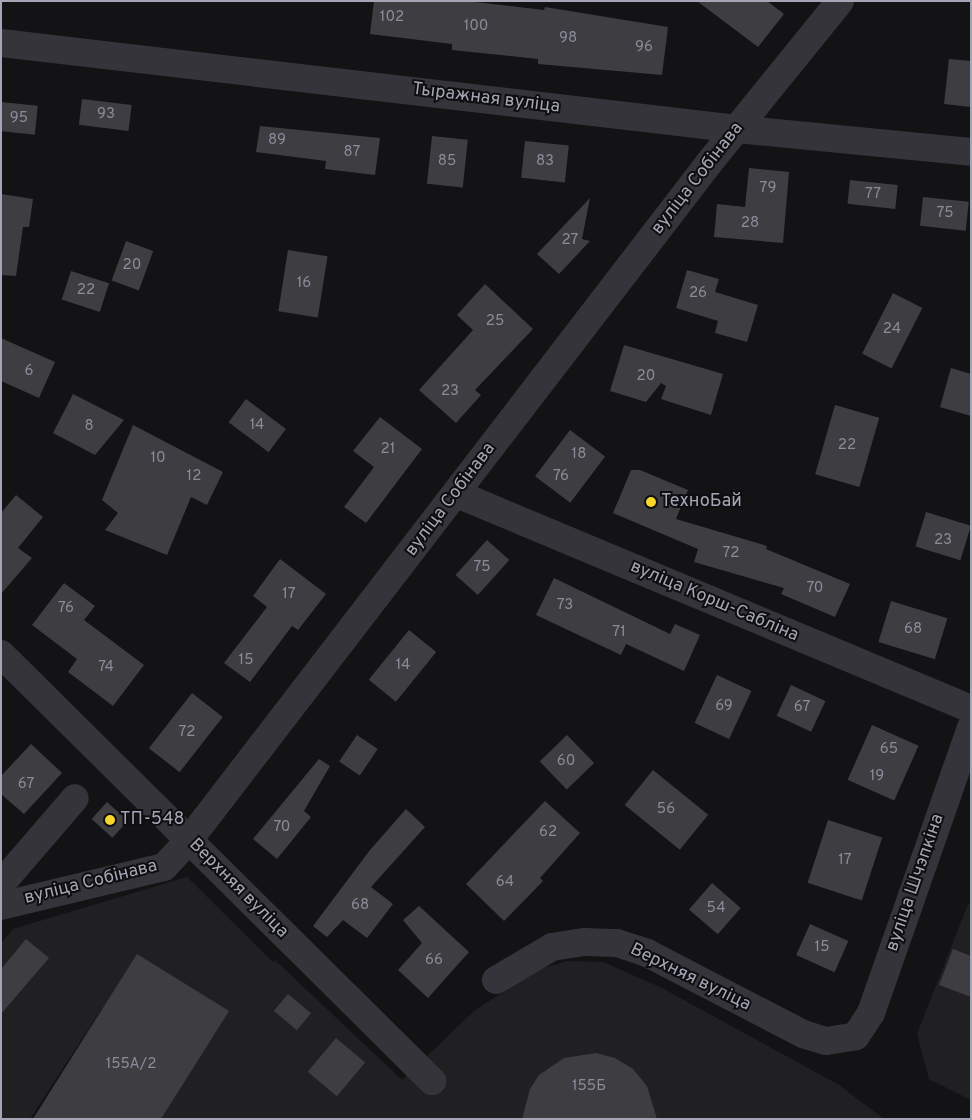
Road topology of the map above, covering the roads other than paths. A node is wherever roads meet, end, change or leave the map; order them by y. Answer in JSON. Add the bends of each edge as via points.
{"nodes":[{"id":1,"x":840,"y":1,"type":"edge"},
{"id":2,"x":1,"y":43,"type":"edge"},
{"id":3,"x":737,"y":129,"type":"junction"},
{"id":4,"x":971,"y":152,"type":"edge"},
{"id":5,"x":457,"y":494,"type":"junction"},
{"id":6,"x":1,"y":654,"type":"edge"},
{"id":7,"x":971,"y":709,"type":"edge"},
{"id":8,"x":971,"y":727,"type":"edge"},
{"id":9,"x":75,"y":798,"type":"dead end"},
{"id":10,"x":189,"y":840,"type":"junction"},
{"id":11,"x":1,"y":884,"type":"edge"},
{"id":12,"x":1,"y":906,"type":"edge"},
{"id":13,"x":496,"y":980,"type":"dead end"},
{"id":14,"x":856,"y":1036,"type":"joint"},
{"id":15,"x":432,"y":1081,"type":"dead end"}],
"edges":[{"from":1,"to":3,"type":"street","name":"вуліца Собінава"},
{"from":2,"to":3,"type":"street","name":"Тыражная вуліца"},
{"from":3,"to":4,"type":"street","name":"Тыражная вуліца"},
{"from":3,"to":5,"type":"street","name":"вуліца Собінава"},
{"from":5,"to":7,"type":"street","name":"вуліца Корш-Сабліна"},
{"from":5,"to":10,"type":"street","name":"вуліца Собінава"},
{"from":6,"to":10,"type":"street","name":"Верхняя вуліца"},
{"from":8,"to":14,"type":"street","name":"вуліца Шчэпкіна","via":[[871,1013]]},
{"from":9,"to":11,"type":"street","name":"вуліца Собінава"},
{"from":10,"to":12,"type":"street","name":"вуліца Собінава","via":[[164,867]]},
{"from":10,"to":15,"type":"street","name":"Верхняя вуліца"},
{"from":13,"to":14,"type":"street","name":"Верхняя вуліца","via":[[552,947],[585,942],[617,943],[647,953],[803,1034],[826,1041]]}]}
